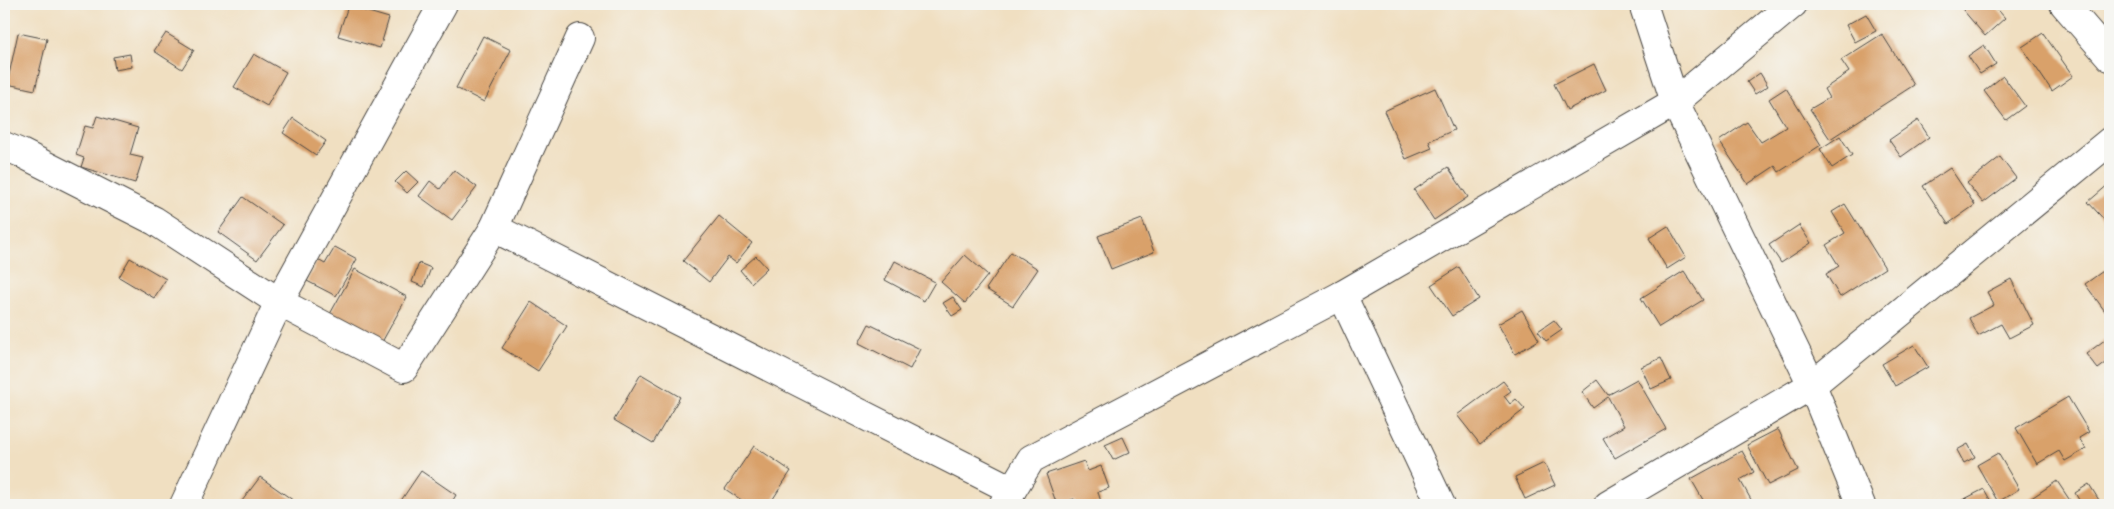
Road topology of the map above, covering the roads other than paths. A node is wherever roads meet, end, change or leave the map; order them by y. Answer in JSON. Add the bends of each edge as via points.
{"nodes":[{"id":1,"x":443,"y":4,"type":"edge"},
{"id":2,"x":1643,"y":4,"type":"edge"},
{"id":3,"x":1794,"y":4,"type":"edge"},
{"id":4,"x":2064,"y":4,"type":"edge"},
{"id":5,"x":580,"y":38,"type":"dead end"},
{"id":6,"x":2110,"y":57,"type":"edge"},
{"id":7,"x":1675,"y":102,"type":"junction"},
{"id":8,"x":2110,"y":141,"type":"edge"},
{"id":9,"x":4,"y":146,"type":"edge"},
{"id":10,"x":494,"y":228,"type":"junction"},
{"id":11,"x":1342,"y":295,"type":"junction"},
{"id":12,"x":279,"y":302,"type":"junction"},
{"id":13,"x":1812,"y":385,"type":"junction"},
{"id":14,"x":1007,"y":498,"type":"edge"},
{"id":15,"x":184,"y":505,"type":"edge"},
{"id":16,"x":1441,"y":505,"type":"edge"},
{"id":17,"x":1608,"y":505,"type":"edge"},
{"id":18,"x":1861,"y":505,"type":"edge"}],
"edges":[{"from":1,"to":12,"type":"street"},
{"from":2,"to":7,"type":"street"},
{"from":3,"to":7,"type":"street"},
{"from":4,"to":6,"type":"street"},
{"from":5,"to":10,"type":"street"},
{"from":7,"to":11,"type":"street"},
{"from":7,"to":13,"type":"street"},
{"from":8,"to":13,"type":"street"},
{"from":9,"to":12,"type":"street","via":[[155,221]]},
{"from":10,"to":12,"type":"street","via":[[404,368]]},
{"from":10,"to":14,"type":"street"},
{"from":11,"to":14,"type":"street","via":[[1031,459]]},
{"from":11,"to":16,"type":"street"},
{"from":12,"to":15,"type":"street"},
{"from":13,"to":17,"type":"street"},
{"from":13,"to":18,"type":"street"}]}
